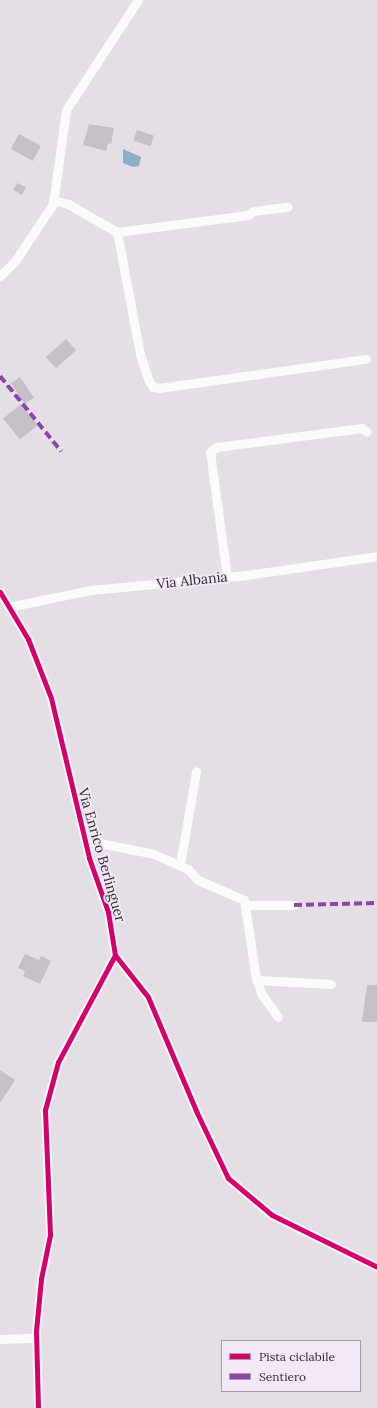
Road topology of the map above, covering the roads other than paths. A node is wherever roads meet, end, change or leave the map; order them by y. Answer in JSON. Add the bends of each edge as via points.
{"nodes":[{"id":1,"x":138,"y":0,"type":"edge"},
{"id":2,"x":53,"y":200,"type":"junction"},
{"id":3,"x":288,"y":207,"type":"dead end"},
{"id":4,"x":117,"y":232,"type":"junction"},
{"id":5,"x":0,"y":276,"type":"edge"},
{"id":6,"x":366,"y":359,"type":"dead end"},
{"id":7,"x":367,"y":432,"type":"dead end"},
{"id":8,"x":377,"y":556,"type":"edge"},
{"id":9,"x":227,"y":577,"type":"junction"},
{"id":10,"x":0,"y":592,"type":"edge"},
{"id":11,"x":8,"y":607,"type":"junction"},
{"id":12,"x":196,"y":770,"type":"dead end"},
{"id":13,"x":85,"y":840,"type":"junction"},
{"id":14,"x":180,"y":865,"type":"junction"},
{"id":15,"x":245,"y":905,"type":"junction"},
{"id":16,"x":294,"y":905,"type":"dead end"},
{"id":17,"x":115,"y":955,"type":"junction"},
{"id":18,"x":257,"y":980,"type":"junction"},
{"id":19,"x":331,"y":984,"type":"dead end"},
{"id":20,"x":278,"y":1017,"type":"dead end"},
{"id":21,"x":377,"y":1268,"type":"edge"},
{"id":22,"x":36,"y":1338,"type":"junction"},
{"id":23,"x":0,"y":1339,"type":"edge"},
{"id":24,"x":38,"y":1408,"type":"edge"}],
"edges":[{"from":1,"to":2,"type":"street","via":[[66,110]]},
{"from":2,"to":4,"type":"street","via":[[68,204]]},
{"from":2,"to":5,"type":"street","via":[[15,261]]},
{"from":3,"to":4,"type":"street","via":[[253,211],[248,216]]},
{"from":4,"to":6,"type":"street","via":[[140,354],[148,382],[153,387]]},
{"from":7,"to":9,"type":"street","via":[[362,428],[217,448],[210,452]]},
{"from":8,"to":9,"type":"street","name":"Via Albania"},
{"from":9,"to":11,"type":"street","name":"Via Albania","via":[[91,590]]},
{"from":10,"to":11,"type":"street","name":"Via Enrico Berlinguer"},
{"from":11,"to":13,"type":"street","name":"Via Enrico Berlinguer","via":[[28,640],[51,698]]},
{"from":12,"to":14,"type":"street"},
{"from":13,"to":14,"type":"street","via":[[154,854]]},
{"from":13,"to":17,"type":"street","name":"Via Enrico Berlinguer","via":[[108,912]]},
{"from":14,"to":15,"type":"street","via":[[188,869],[198,880],[244,900]]},
{"from":15,"to":16,"type":"street"},
{"from":15,"to":18,"type":"street"},
{"from":17,"to":21,"type":"street","via":[[148,997],[197,1113],[228,1178],[272,1215]]},
{"from":17,"to":22,"type":"street","via":[[58,1062],[45,1110],[50,1235],[41,1279]]},
{"from":18,"to":19,"type":"street"},
{"from":18,"to":20,"type":"street","via":[[262,995]]},
{"from":22,"to":23,"type":"street"},
{"from":22,"to":24,"type":"street"}]}
